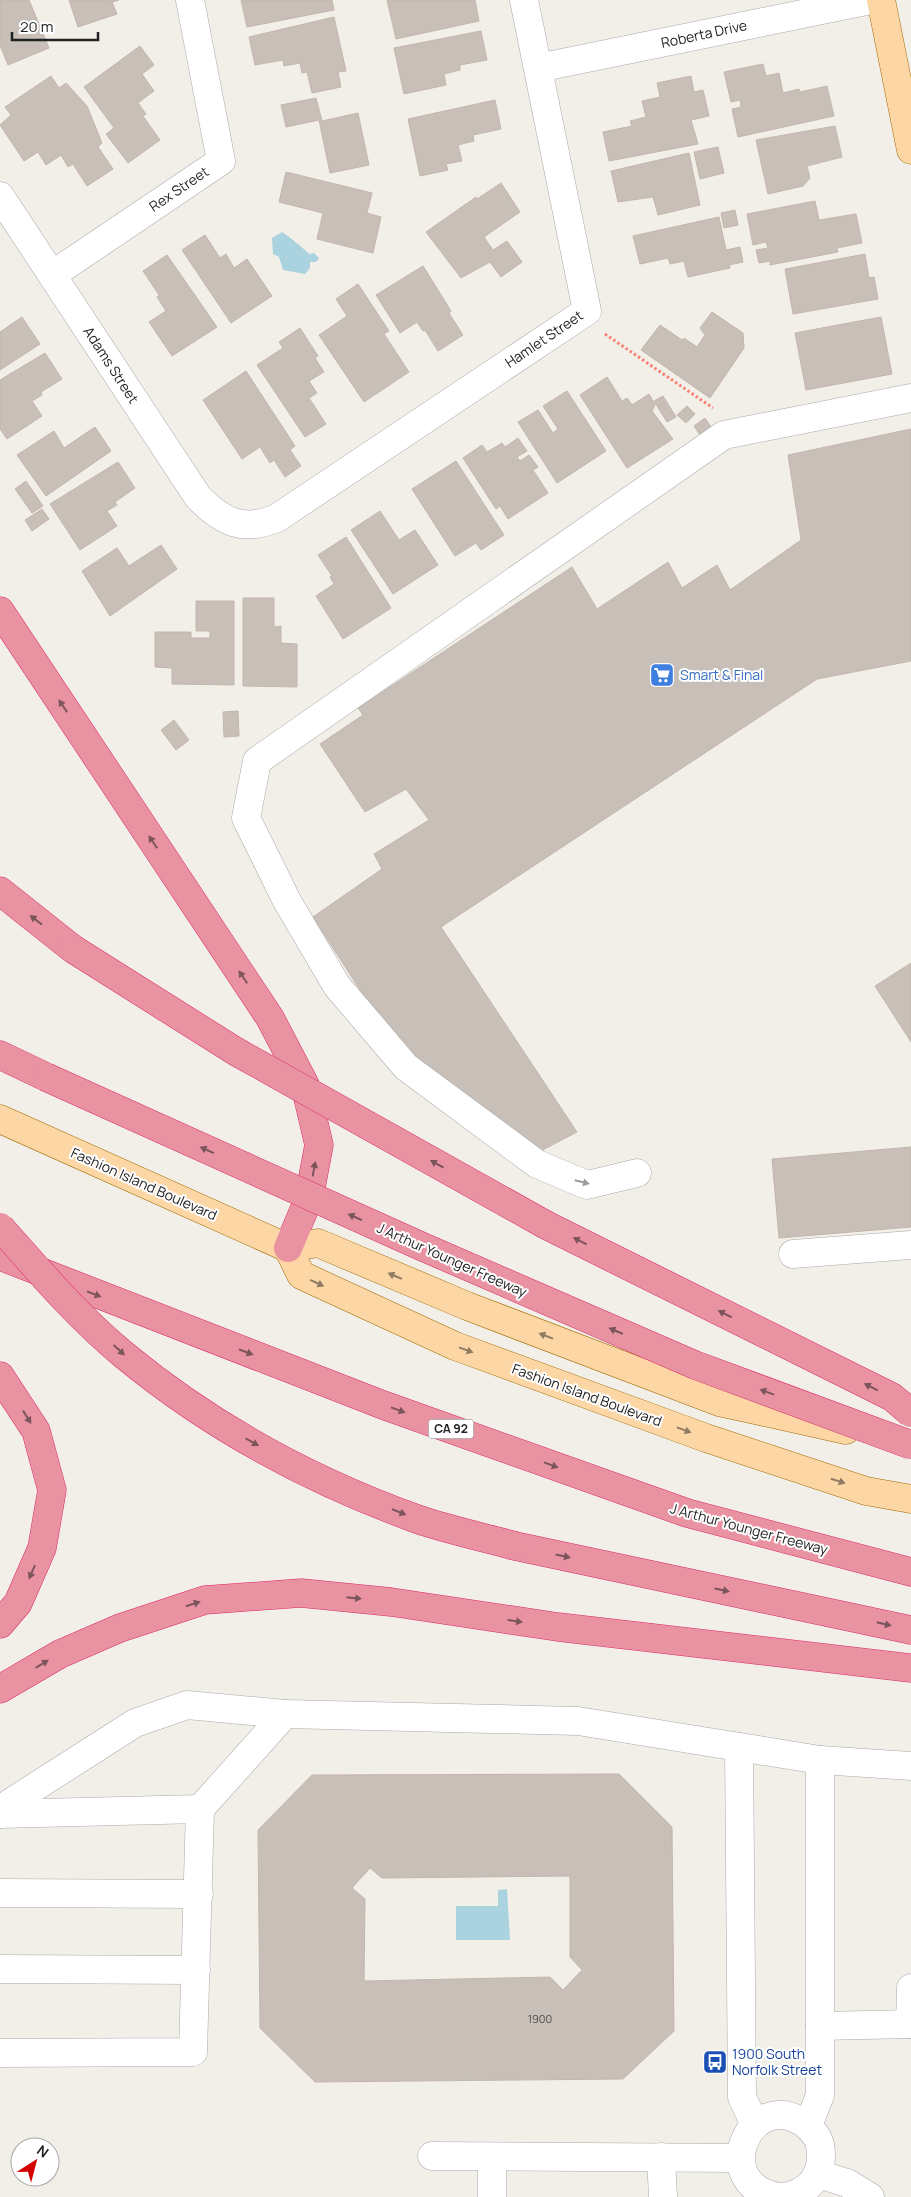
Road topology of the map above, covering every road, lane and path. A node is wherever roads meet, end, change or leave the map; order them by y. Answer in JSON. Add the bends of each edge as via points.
{"nodes":[{"id":1,"x":190,"y":0,"type":"edge"},
{"id":2,"x":524,"y":0,"type":"edge"},
{"id":3,"x":871,"y":0,"type":"edge"},
{"id":4,"x":881,"y":0,"type":"edge"},
{"id":5,"x":538,"y":68,"type":"junction"},
{"id":6,"x":911,"y":150,"type":"edge"},
{"id":7,"x":0,"y":196,"type":"edge"},
{"id":8,"x":52,"y":275,"type":"junction"},
{"id":9,"x":580,"y":316,"type":"junction"},
{"id":10,"x":911,"y":398,"type":"edge"},
{"id":11,"x":745,"y":430,"type":"junction"},
{"id":12,"x":232,"y":522,"type":"joint"},
{"id":13,"x":0,"y":611,"type":"edge"},
{"id":14,"x":0,"y":891,"type":"edge"},
{"id":15,"x":0,"y":1056,"type":"edge"},
{"id":16,"x":0,"y":1119,"type":"edge"},
{"id":17,"x":637,"y":1173,"type":"dead end"},
{"id":18,"x":0,"y":1227,"type":"edge"},
{"id":19,"x":911,"y":1245,"type":"edge"},
{"id":20,"x":288,"y":1248,"type":"junction"},
{"id":21,"x":793,"y":1254,"type":"dead end"},
{"id":22,"x":0,"y":1256,"type":"edge"},
{"id":23,"x":0,"y":1376,"type":"edge"},
{"id":24,"x":911,"y":1414,"type":"edge"},
{"id":25,"x":911,"y":1445,"type":"edge"},
{"id":26,"x":911,"y":1499,"type":"edge"},
{"id":27,"x":911,"y":1572,"type":"edge"},
{"id":28,"x":0,"y":1624,"type":"edge"},
{"id":29,"x":911,"y":1630,"type":"edge"},
{"id":30,"x":911,"y":1668,"type":"edge"},
{"id":31,"x":0,"y":1689,"type":"edge"},
{"id":32,"x":285,"y":1714,"type":"junction"},
{"id":33,"x":739,"y":1747,"type":"junction"},
{"id":34,"x":820,"y":1760,"type":"junction"},
{"id":35,"x":911,"y":1766,"type":"edge"},
{"id":36,"x":200,"y":1809,"type":"junction"},
{"id":37,"x":0,"y":1814,"type":"edge"},
{"id":38,"x":0,"y":1893,"type":"edge"},
{"id":39,"x":199,"y":1894,"type":"junction"},
{"id":40,"x":0,"y":1969,"type":"edge"},
{"id":41,"x":196,"y":1970,"type":"junction"},
{"id":42,"x":911,"y":1988,"type":"edge"},
{"id":43,"x":911,"y":2024,"type":"edge"},
{"id":44,"x":820,"y":2026,"type":"junction"},
{"id":45,"x":0,"y":2053,"type":"edge"},
{"id":46,"x":755,"y":2125,"type":"junction"},
{"id":47,"x":808,"y":2126,"type":"junction"},
{"id":48,"x":432,"y":2156,"type":"dead end"},
{"id":49,"x":492,"y":2157,"type":"junction"},
{"id":50,"x":661,"y":2157,"type":"junction"},
{"id":51,"x":740,"y":2158,"type":"junction"},
{"id":52,"x":806,"y":2189,"type":"edge"},
{"id":53,"x":762,"y":2194,"type":"edge"},
{"id":54,"x":492,"y":2197,"type":"edge"},
{"id":55,"x":663,"y":2197,"type":"edge"},
{"id":56,"x":870,"y":2197,"type":"edge"}],
"edges":[{"from":1,"to":8,"type":"street","name":"Rex Street","via":[[221,161]]},
{"from":2,"to":5,"type":"street","name":"Hamlet Street"},
{"from":3,"to":5,"type":"street","name":"Roberta Drive"},
{"from":4,"to":6,"type":"main road"},
{"from":5,"to":9,"type":"street","name":"Hamlet Street","via":[[587,311]]},
{"from":7,"to":8,"type":"street","name":"Adams Street"},
{"from":8,"to":12,"type":"street","name":"Adams Street","via":[[198,497],[214,512]]},
{"from":9,"to":11,"type":"path"},
{"from":9,"to":12,"type":"street","name":"Hamlet Street","via":[[277,518],[248,526]]},
{"from":10,"to":11,"type":"street"},
{"from":11,"to":17,"type":"street","one_way":true,"via":[[724,435],[257,761],[246,818],[288,901],[337,986],[406,1068],[537,1164],[587,1184]]},
{"from":20,"to":13,"type":"highway","one_way":true,"via":[[309,1198],[318,1145],[305,1085],[270,1018]]},
{"from":24,"to":14,"type":"highway","one_way":true,"bridge":true,"via":[[892,1397],[538,1220],[235,1051],[73,949]]},
{"from":25,"to":15,"type":"highway","name":"J Arthur Younger Freeway","one_way":true,"bridge":true,"via":[[694,1365]]},
{"from":16,"to":20,"type":"main road","name":"Fashion Island Boulevard"},
{"from":18,"to":29,"type":"highway","one_way":true,"bridge":true,"via":[[49,1282],[124,1354],[212,1419],[312,1476],[418,1519],[515,1546]]},
{"from":19,"to":21,"type":"street"},
{"from":25,"to":20,"type":"main road","one_way":true,"via":[[719,1402],[467,1306],[318,1243]]},
{"from":20,"to":26,"type":"main road","name":"Fashion Island Boulevard","one_way":true,"via":[[301,1276],[455,1346],[706,1438],[866,1491]]},
{"from":22,"to":27,"type":"highway","name":"J Arthur Younger Freeway","number":"CA 92","one_way":true,"bridge":true,"via":[[383,1405],[687,1513]]},
{"from":23,"to":28,"type":"highway","one_way":true,"via":[[36,1431],[52,1490],[42,1548],[18,1603]]},
{"from":31,"to":30,"type":"highway","one_way":true,"via":[[60,1654],[120,1628],[205,1600],[301,1593]]},
{"from":32,"to":33,"type":"street","via":[[578,1722]]},
{"from":32,"to":36,"type":"street"},
{"from":32,"to":37,"type":"street","via":[[187,1705],[178,1708],[135,1724],[10,1803]]},
{"from":33,"to":34,"type":"street"},
{"from":33,"to":46,"type":"street","via":[[742,2097]]},
{"from":34,"to":35,"type":"street"},
{"from":34,"to":44,"type":"street"},
{"from":36,"to":37,"type":"street"},
{"from":36,"to":39,"type":"street"},
{"from":38,"to":39,"type":"street"},
{"from":39,"to":41,"type":"street"},
{"from":40,"to":41,"type":"street"},
{"from":41,"to":45,"type":"street","via":[[193,2052]]},
{"from":42,"to":43,"type":"street"},
{"from":43,"to":44,"type":"street"},
{"from":44,"to":47,"type":"street","via":[[820,2095]]},
{"from":46,"to":47,"type":"street","via":[[767,2118],[782,2116],[796,2118]]},
{"from":46,"to":51,"type":"street","via":[[741,2146]]},
{"from":47,"to":52,"type":"street","via":[[819,2140],[822,2158]]},
{"from":48,"to":49,"type":"street"},
{"from":49,"to":50,"type":"street"},
{"from":49,"to":54,"type":"street"},
{"from":50,"to":51,"type":"street"},
{"from":50,"to":55,"type":"street"},
{"from":51,"to":53,"type":"street","via":[[745,2175]]},
{"from":52,"to":56,"type":"street","via":[[847,2183]]}]}
